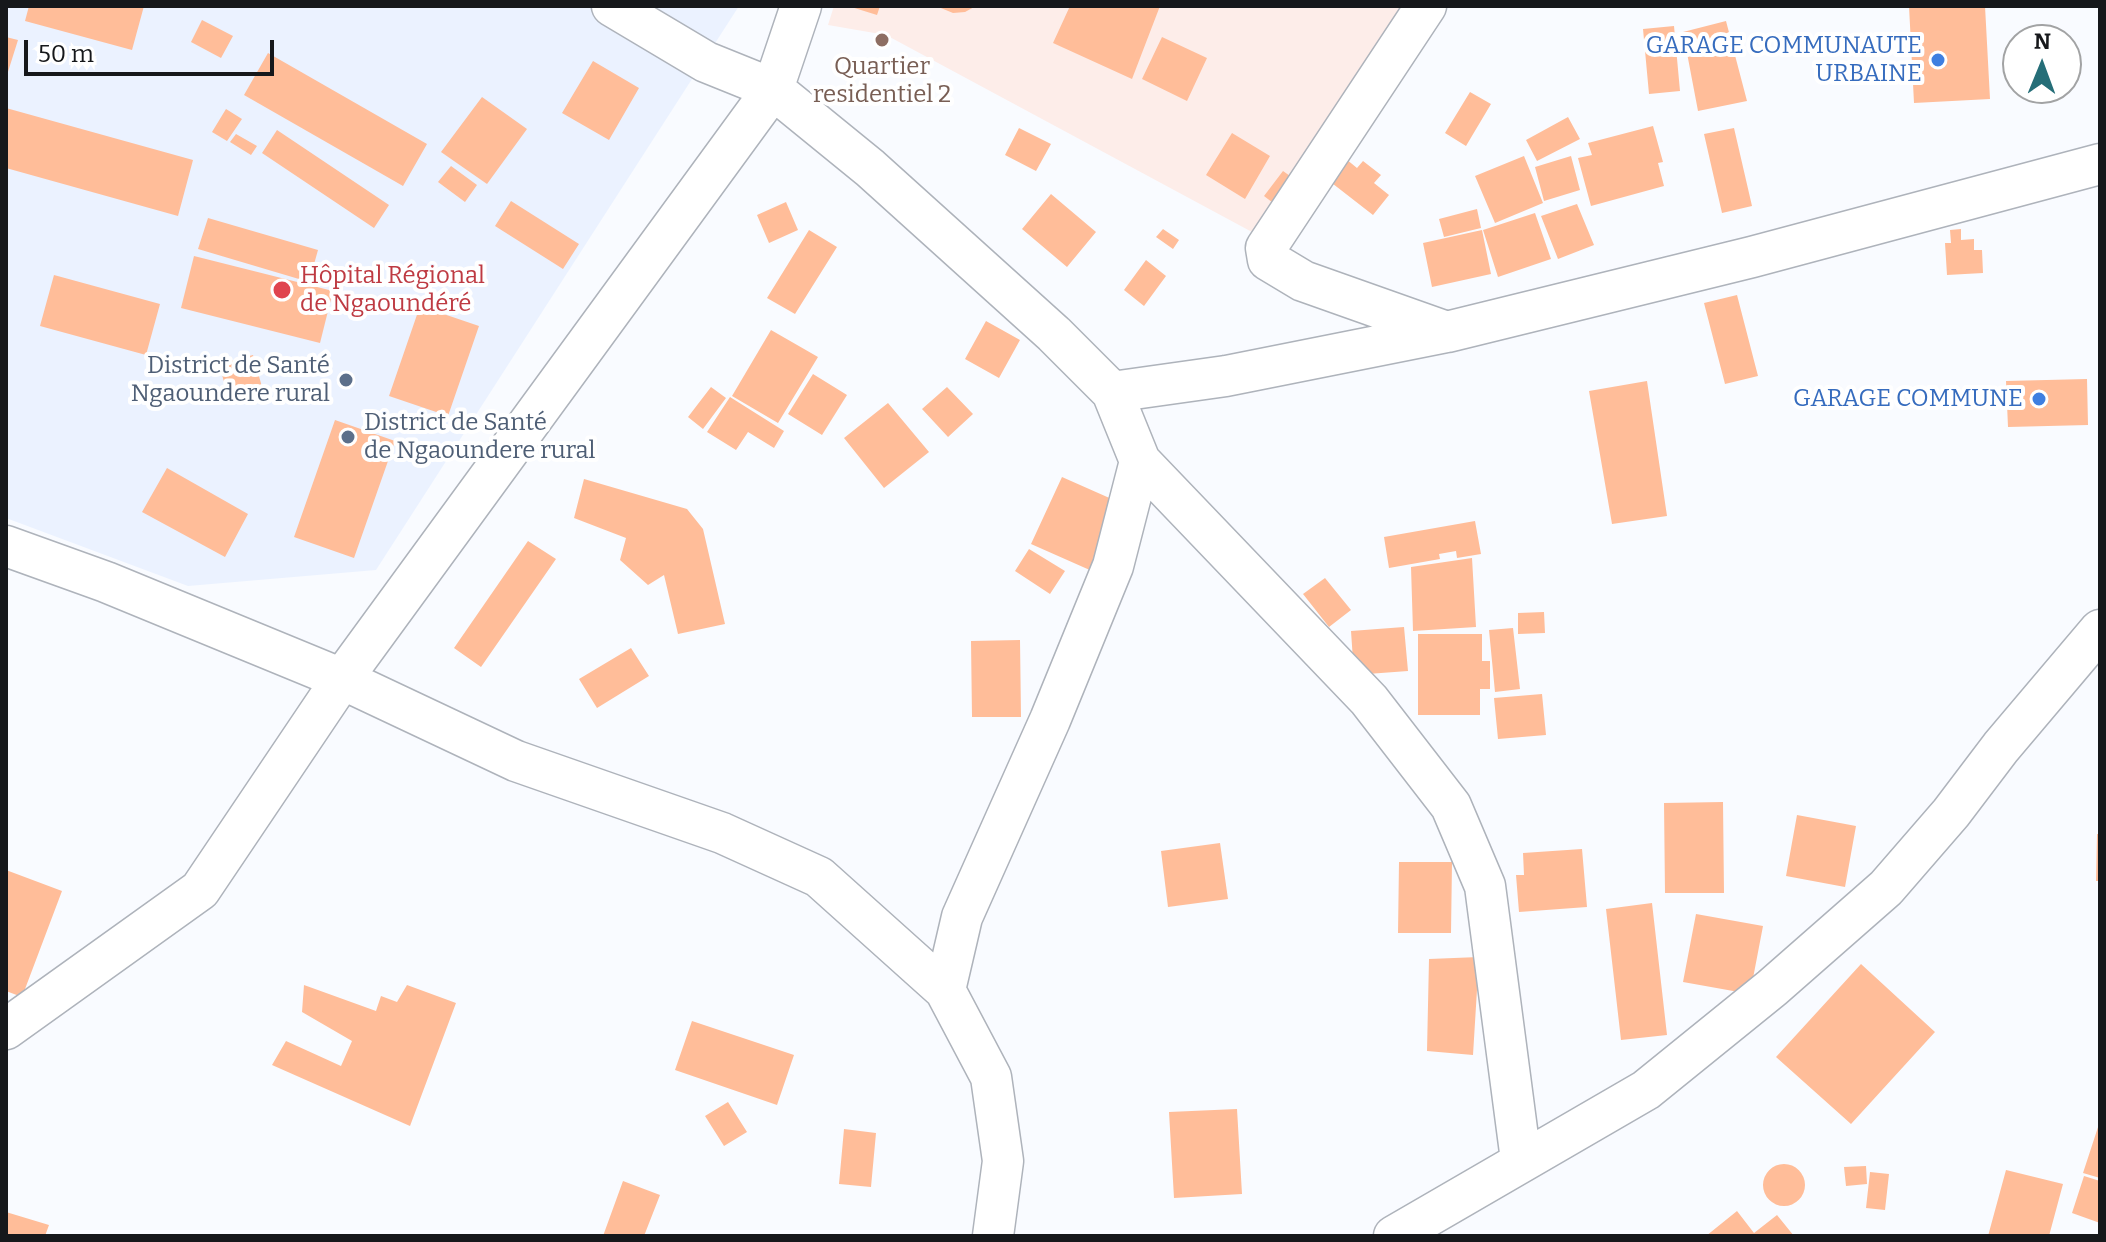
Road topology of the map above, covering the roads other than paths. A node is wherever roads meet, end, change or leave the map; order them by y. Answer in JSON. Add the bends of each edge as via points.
{"nodes":[{"id":1,"x":612,"y":6,"type":"edge"},
{"id":2,"x":801,"y":6,"type":"edge"},
{"id":3,"x":1426,"y":6,"type":"edge"},
{"id":4,"x":773,"y":89,"type":"junction"},
{"id":5,"x":2100,"y":164,"type":"edge"},
{"id":6,"x":1447,"y":332,"type":"junction"},
{"id":7,"x":1112,"y":392,"type":"junction"},
{"id":8,"x":1140,"y":461,"type":"junction"},
{"id":9,"x":6,"y":546,"type":"edge"},
{"id":10,"x":2100,"y":630,"type":"edge"},
{"id":11,"x":342,"y":679,"type":"junction"},
{"id":12,"x":945,"y":990,"type":"junction"},
{"id":13,"x":6,"y":1029,"type":"edge"},
{"id":14,"x":1521,"y":1160,"type":"junction"},
{"id":15,"x":993,"y":1236,"type":"edge"},
{"id":16,"x":1394,"y":1236,"type":"edge"}],
"edges":[{"from":1,"to":4,"type":"street","via":[[706,62]]},
{"from":2,"to":4,"type":"street"},
{"from":3,"to":6,"type":"street","via":[[1266,248],[1268,260],[1303,281]]},
{"from":4,"to":7,"type":"street","via":[[870,168]]},
{"from":4,"to":11,"type":"street"},
{"from":5,"to":6,"type":"street"},
{"from":6,"to":7,"type":"street","via":[[1226,376]]},
{"from":7,"to":8,"type":"street"},
{"from":8,"to":12,"type":"street","via":[[1113,566],[962,917]]},
{"from":8,"to":14,"type":"street","via":[[1369,700],[1451,806],[1485,886]]},
{"from":9,"to":11,"type":"street"},
{"from":10,"to":14,"type":"street","via":[[1886,888],[1646,1090]]},
{"from":11,"to":12,"type":"street","via":[[516,761],[722,833],[819,877]]},
{"from":11,"to":13,"type":"street","via":[[200,890]]},
{"from":12,"to":15,"type":"street","via":[[991,1077],[1003,1161]]},
{"from":14,"to":16,"type":"street"}]}
